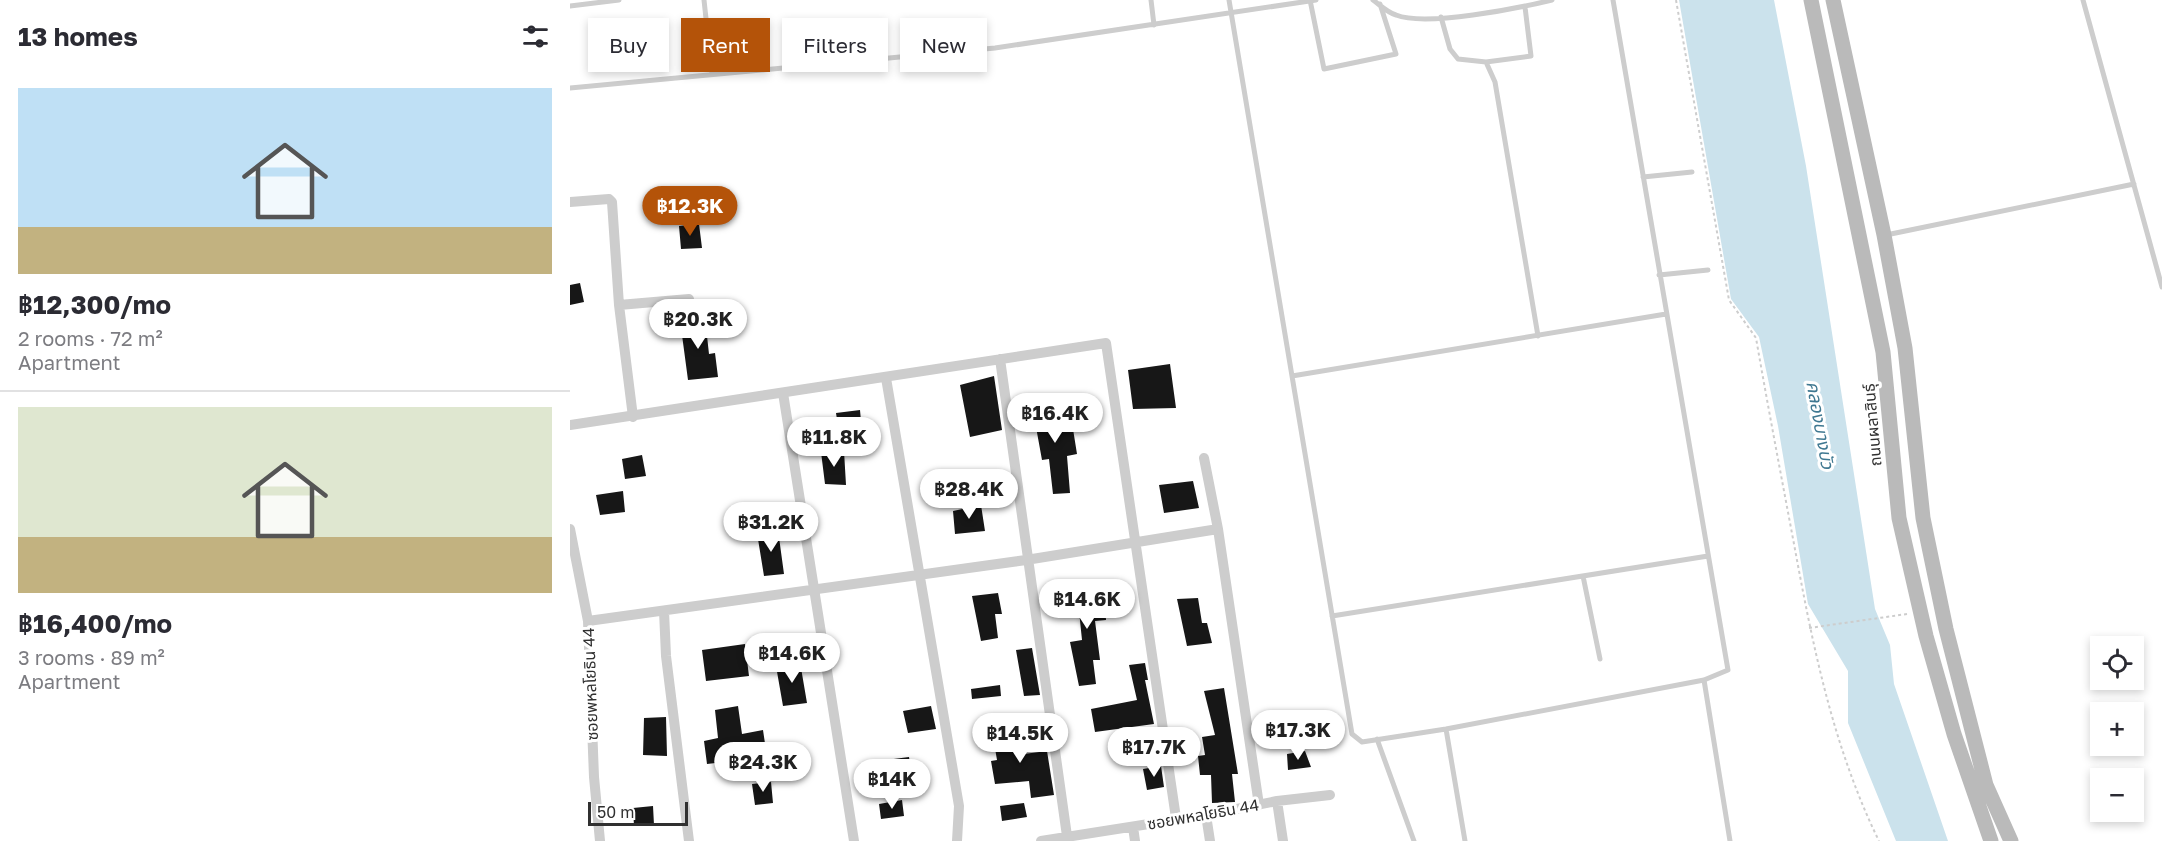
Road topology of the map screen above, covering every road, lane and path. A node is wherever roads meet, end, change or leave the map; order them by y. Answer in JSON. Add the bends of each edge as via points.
{"nodes":[{"id":1,"x":619,"y":0,"type":"edge"},
{"id":2,"x":704,"y":0,"type":"edge"},
{"id":3,"x":1151,"y":0,"type":"edge"},
{"id":4,"x":1229,"y":0,"type":"edge"},
{"id":5,"x":1312,"y":0,"type":"edge"},
{"id":6,"x":1373,"y":0,"type":"edge"},
{"id":7,"x":1552,"y":0,"type":"edge"},
{"id":8,"x":1613,"y":0,"type":"edge"},
{"id":9,"x":1676,"y":0,"type":"edge"},
{"id":10,"x":1811,"y":0,"type":"edge"},
{"id":11,"x":1833,"y":0,"type":"edge"},
{"id":12,"x":2083,"y":0,"type":"edge"},
{"id":13,"x":1380,"y":4,"type":"junction"},
{"id":14,"x":570,"y":6,"type":"edge"},
{"id":15,"x":1525,"y":6,"type":"junction"},
{"id":16,"x":1231,"y":14,"type":"junction"},
{"id":17,"x":1441,"y":17,"type":"junction"},
{"id":18,"x":1154,"y":25,"type":"junction"},
{"id":19,"x":1486,"y":62,"type":"junction"},
{"id":20,"x":712,"y":74,"type":"junction"},
{"id":21,"x":570,"y":88,"type":"edge"},
{"id":22,"x":1692,"y":172,"type":"dead end"},
{"id":23,"x":1643,"y":177,"type":"junction"},
{"id":24,"x":2134,"y":184,"type":"junction"},
{"id":25,"x":570,"y":202,"type":"edge"},
{"id":26,"x":1884,"y":236,"type":"junction"},
{"id":27,"x":1859,"y":241,"type":"junction"},
{"id":28,"x":1708,"y":270,"type":"dead end"},
{"id":29,"x":1659,"y":274,"type":"junction"},
{"id":30,"x":2162,"y":287,"type":"edge"},
{"id":31,"x":689,"y":299,"type":"dead end"},
{"id":32,"x":620,"y":305,"type":"junction"},
{"id":33,"x":1666,"y":314,"type":"junction"},
{"id":34,"x":1538,"y":336,"type":"junction"},
{"id":35,"x":1000,"y":359,"type":"junction"},
{"id":36,"x":1292,"y":376,"type":"junction"},
{"id":37,"x":886,"y":378,"type":"junction"},
{"id":38,"x":783,"y":393,"type":"junction"},
{"id":39,"x":633,"y":417,"type":"junction"},
{"id":40,"x":570,"y":425,"type":"edge"},
{"id":41,"x":1204,"y":458,"type":"dead end"},
{"id":42,"x":1218,"y":529,"type":"junction"},
{"id":43,"x":570,"y":531,"type":"edge"},
{"id":44,"x":1135,"y":544,"type":"junction"},
{"id":45,"x":1708,"y":556,"type":"junction"},
{"id":46,"x":1026,"y":560,"type":"junction"},
{"id":47,"x":920,"y":574,"type":"junction"},
{"id":48,"x":1583,"y":576,"type":"junction"},
{"id":49,"x":814,"y":588,"type":"junction"},
{"id":50,"x":664,"y":611,"type":"junction"},
{"id":51,"x":1920,"y":612,"type":"junction"},
{"id":52,"x":1332,"y":616,"type":"junction"},
{"id":53,"x":588,"y":621,"type":"junction"},
{"id":54,"x":1809,"y":628,"type":"junction"},
{"id":55,"x":1600,"y":659,"type":"dead end"},
{"id":56,"x":1704,"y":680,"type":"junction"},
{"id":57,"x":1446,"y":729,"type":"junction"},
{"id":58,"x":1377,"y":739,"type":"junction"},
{"id":59,"x":1330,"y":795,"type":"dead end"},
{"id":60,"x":1277,"y":801,"type":"junction"},
{"id":61,"x":1259,"y":804,"type":"junction"},
{"id":62,"x":1206,"y":815,"type":"junction"},
{"id":63,"x":1176,"y":818,"type":"junction"},
{"id":64,"x":1133,"y":827,"type":"junction"},
{"id":65,"x":1067,"y":836,"type":"junction"},
{"id":66,"x":600,"y":841,"type":"edge"},
{"id":67,"x":689,"y":841,"type":"edge"},
{"id":68,"x":854,"y":841,"type":"edge"},
{"id":69,"x":957,"y":841,"type":"edge"},
{"id":70,"x":1044,"y":841,"type":"edge"},
{"id":71,"x":1135,"y":841,"type":"edge"},
{"id":72,"x":1210,"y":841,"type":"edge"},
{"id":73,"x":1283,"y":841,"type":"edge"},
{"id":74,"x":1414,"y":841,"type":"edge"},
{"id":75,"x":1465,"y":841,"type":"edge"},
{"id":76,"x":1730,"y":841,"type":"edge"},
{"id":77,"x":1879,"y":841,"type":"edge"},
{"id":78,"x":1991,"y":841,"type":"edge"},
{"id":79,"x":2011,"y":841,"type":"edge"}],
"edges":[{"from":1,"to":14,"type":"lane"},
{"from":2,"to":20,"type":"lane"},
{"from":3,"to":18,"type":"lane"},
{"from":4,"to":16,"type":"lane"},
{"from":5,"to":13,"type":"lane","via":[[1324,69],[1395,54]]},
{"from":5,"to":16,"type":"lane"},
{"from":6,"to":13,"type":"lane"},
{"from":7,"to":15,"type":"lane"},
{"from":8,"to":23,"type":"lane"},
{"from":9,"to":54,"type":"path","via":[[1729,300],[1756,338]]},
{"from":10,"to":27,"type":"main road","name":"ถนนผลาสินธุ์"},
{"from":11,"to":26,"type":"main road"},
{"from":12,"to":24,"type":"lane"},
{"from":13,"to":17,"type":"lane","via":[[1396,15]]},
{"from":15,"to":17,"type":"lane"},
{"from":15,"to":19,"type":"lane","via":[[1531,57]]},
{"from":16,"to":18,"type":"lane"},
{"from":16,"to":36,"type":"lane"},
{"from":17,"to":19,"type":"lane","via":[[1450,49],[1458,59]]},
{"from":18,"to":20,"type":"lane","via":[[995,48]]},
{"from":19,"to":34,"type":"lane","via":[[1495,82]]},
{"from":20,"to":21,"type":"lane"},
{"from":22,"to":23,"type":"lane"},
{"from":23,"to":29,"type":"lane"},
{"from":24,"to":26,"type":"lane"},
{"from":24,"to":30,"type":"lane"},
{"from":25,"to":32,"type":"street","via":[[611,200]]},
{"from":26,"to":27,"type":"main road"},
{"from":26,"to":79,"type":"main road","via":[[1905,348],[1923,518],[1946,629],[1986,785]]},
{"from":27,"to":51,"type":"main road","name":"ถนนผลาสินธุ์","via":[[1883,352],[1899,518]]},
{"from":28,"to":29,"type":"lane"},
{"from":29,"to":33,"type":"lane"},
{"from":31,"to":32,"type":"street"},
{"from":32,"to":39,"type":"street"},
{"from":33,"to":34,"type":"lane"},
{"from":33,"to":45,"type":"lane"},
{"from":34,"to":36,"type":"lane"},
{"from":35,"to":37,"type":"street"},
{"from":35,"to":44,"type":"street","via":[[1106,343]]},
{"from":35,"to":46,"type":"street"},
{"from":36,"to":52,"type":"lane"},
{"from":37,"to":38,"type":"street"},
{"from":37,"to":47,"type":"street"},
{"from":38,"to":39,"type":"street"},
{"from":38,"to":49,"type":"street"},
{"from":39,"to":40,"type":"street"},
{"from":41,"to":42,"type":"street"},
{"from":42,"to":44,"type":"street"},
{"from":42,"to":61,"type":"street"},
{"from":43,"to":53,"type":"street","name":"ซอยพหลโยธิน 44"},
{"from":44,"to":46,"type":"street"},
{"from":44,"to":63,"type":"street"},
{"from":45,"to":48,"type":"lane"},
{"from":45,"to":56,"type":"lane","via":[[1728,670]]},
{"from":46,"to":47,"type":"street"},
{"from":46,"to":65,"type":"street"},
{"from":47,"to":49,"type":"street"},
{"from":47,"to":69,"type":"street","via":[[958,806]]},
{"from":48,"to":52,"type":"lane"},
{"from":48,"to":55,"type":"lane"},
{"from":49,"to":50,"type":"street"},
{"from":49,"to":68,"type":"street"},
{"from":50,"to":53,"type":"street"},
{"from":50,"to":67,"type":"street"},
{"from":51,"to":54,"type":"path"},
{"from":51,"to":78,"type":"main road","name":"ถนนผลาสินธุ์","via":[[1954,734]]},
{"from":52,"to":58,"type":"lane","via":[[1352,734],[1362,742]]},
{"from":53,"to":66,"type":"street","name":"ซอยพหลโยธิน 44"},
{"from":54,"to":77,"type":"path","via":[[1841,753]]},
{"from":56,"to":57,"type":"lane"},
{"from":56,"to":76,"type":"lane"},
{"from":57,"to":58,"type":"lane"},
{"from":57,"to":75,"type":"lane"},
{"from":58,"to":74,"type":"lane"},
{"from":59,"to":60,"type":"street","name":"ซอยพหลโยธิน 44"},
{"from":60,"to":61,"type":"street","name":"ซอยพหลโยธิน 44"},
{"from":60,"to":73,"type":"street"},
{"from":61,"to":62,"type":"street","name":"ซอยพหลโยธิน 44"},
{"from":62,"to":63,"type":"street","name":"ซอยพหลโยธิน 44"},
{"from":62,"to":72,"type":"street"},
{"from":63,"to":64,"type":"street","name":"ซอยพหลโยธิน 44"},
{"from":64,"to":65,"type":"street","name":"ซอยพหลโยธิน 44"},
{"from":64,"to":71,"type":"street"},
{"from":65,"to":70,"type":"street","name":"ซอยพหลโยธิน 44"}]}
